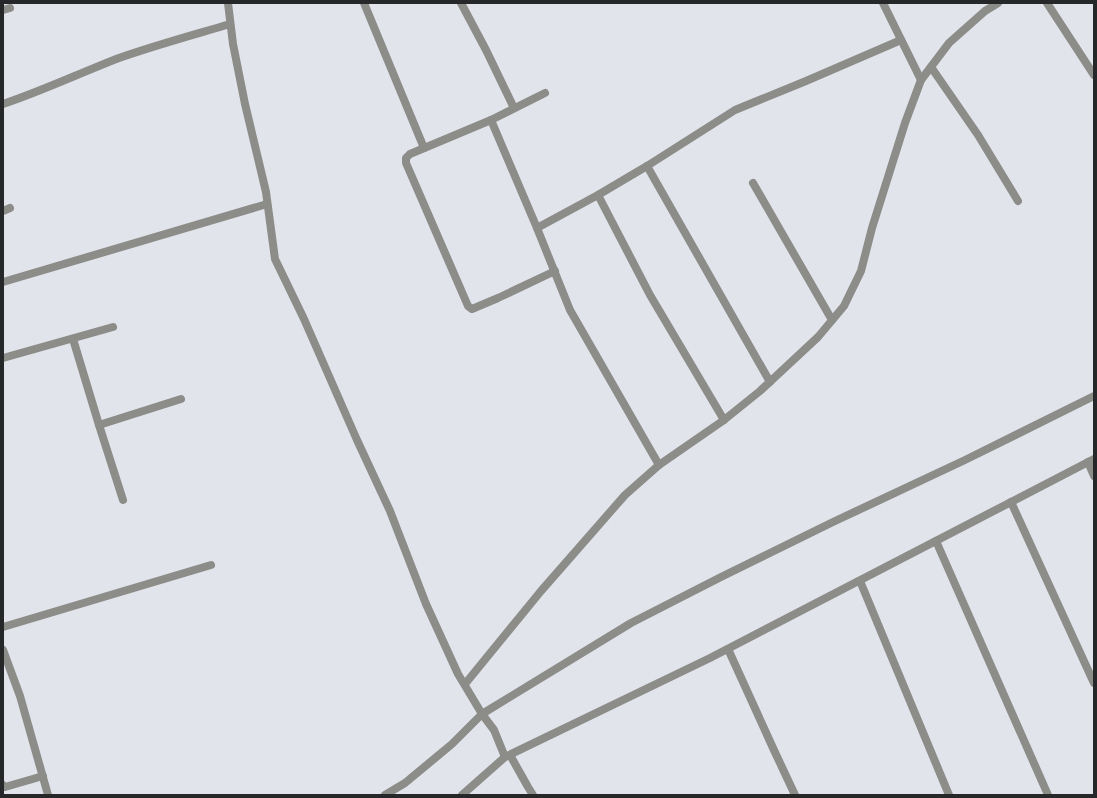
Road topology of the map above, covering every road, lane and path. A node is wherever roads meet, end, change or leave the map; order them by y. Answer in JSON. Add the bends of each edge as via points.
{"nodes":[{"id":1,"x":228,"y":3,"type":"edge"},
{"id":2,"x":364,"y":3,"type":"edge"},
{"id":3,"x":461,"y":3,"type":"edge"},
{"id":4,"x":883,"y":3,"type":"edge"},
{"id":5,"x":998,"y":3,"type":"edge"},
{"id":6,"x":1047,"y":3,"type":"edge"},
{"id":7,"x":230,"y":24,"type":"junction"},
{"id":8,"x":901,"y":40,"type":"junction"},
{"id":9,"x":931,"y":67,"type":"junction"},
{"id":10,"x":1094,"y":75,"type":"edge"},
{"id":11,"x":921,"y":80,"type":"junction"},
{"id":12,"x":545,"y":93,"type":"dead end"},
{"id":13,"x":3,"y":104,"type":"edge"},
{"id":14,"x":514,"y":108,"type":"junction"},
{"id":15,"x":491,"y":120,"type":"junction"},
{"id":16,"x":424,"y":148,"type":"junction"},
{"id":17,"x":647,"y":166,"type":"junction"},
{"id":18,"x":753,"y":183,"type":"dead end"},
{"id":19,"x":598,"y":195,"type":"junction"},
{"id":20,"x":1018,"y":201,"type":"dead end"},
{"id":21,"x":268,"y":204,"type":"junction"},
{"id":22,"x":537,"y":228,"type":"junction"},
{"id":23,"x":555,"y":271,"type":"junction"},
{"id":24,"x":3,"y":282,"type":"edge"},
{"id":25,"x":832,"y":320,"type":"junction"},
{"id":26,"x":113,"y":328,"type":"dead end"},
{"id":27,"x":73,"y":339,"type":"junction"},
{"id":28,"x":3,"y":358,"type":"edge"},
{"id":29,"x":770,"y":382,"type":"junction"},
{"id":30,"x":1094,"y":396,"type":"edge"},
{"id":31,"x":181,"y":399,"type":"dead end"},
{"id":32,"x":724,"y":420,"type":"junction"},
{"id":33,"x":99,"y":425,"type":"junction"},
{"id":34,"x":1091,"y":461,"type":"edge"},
{"id":35,"x":658,"y":465,"type":"junction"},
{"id":36,"x":1094,"y":476,"type":"edge"},
{"id":37,"x":123,"y":500,"type":"dead end"},
{"id":38,"x":1011,"y":502,"type":"junction"},
{"id":39,"x":936,"y":541,"type":"junction"},
{"id":40,"x":211,"y":565,"type":"dead end"},
{"id":41,"x":860,"y":581,"type":"junction"},
{"id":42,"x":3,"y":627,"type":"edge"},
{"id":43,"x":728,"y":649,"type":"junction"},
{"id":44,"x":3,"y":650,"type":"edge"},
{"id":45,"x":1094,"y":683,"type":"edge"},
{"id":46,"x":465,"y":684,"type":"junction"},
{"id":47,"x":482,"y":714,"type":"junction"},
{"id":48,"x":508,"y":756,"type":"junction"},
{"id":49,"x":43,"y":776,"type":"junction"},
{"id":50,"x":4,"y":787,"type":"edge"},
{"id":51,"x":48,"y":795,"type":"edge"},
{"id":52,"x":385,"y":795,"type":"edge"},
{"id":53,"x":462,"y":795,"type":"edge"},
{"id":54,"x":533,"y":795,"type":"edge"},
{"id":55,"x":795,"y":795,"type":"edge"},
{"id":56,"x":949,"y":795,"type":"edge"},
{"id":57,"x":1048,"y":795,"type":"edge"}],
"edges":[{"from":1,"to":7,"type":"street"},
{"from":2,"to":16,"type":"street"},
{"from":3,"to":14,"type":"street"},
{"from":4,"to":8,"type":"street"},
{"from":5,"to":9,"type":"street","via":[[985,11],[949,43]]},
{"from":6,"to":10,"type":"street"},
{"from":7,"to":13,"type":"street","via":[[119,58]]},
{"from":7,"to":21,"type":"street"},
{"from":8,"to":11,"type":"street"},
{"from":8,"to":17,"type":"street","via":[[735,110]]},
{"from":9,"to":11,"type":"street"},
{"from":9,"to":20,"type":"street","via":[[978,135]]},
{"from":11,"to":25,"type":"street","via":[[876,214],[861,271],[844,306]]},
{"from":12,"to":14,"type":"street"},
{"from":14,"to":15,"type":"street"},
{"from":15,"to":16,"type":"street"},
{"from":15,"to":22,"type":"street"},
{"from":16,"to":23,"type":"street","via":[[410,154],[406,158],[406,163],[468,306],[472,309]]},
{"from":17,"to":19,"type":"street"},
{"from":17,"to":29,"type":"street"},
{"from":18,"to":25,"type":"street"},
{"from":19,"to":22,"type":"street"},
{"from":19,"to":32,"type":"street","via":[[650,295]]},
{"from":21,"to":24,"type":"street"},
{"from":21,"to":46,"type":"street","via":[[275,259],[390,511],[426,604]]},
{"from":22,"to":23,"type":"street"},
{"from":23,"to":35,"type":"street","via":[[570,310]]},
{"from":25,"to":29,"type":"street","via":[[818,337]]},
{"from":26,"to":27,"type":"street"},
{"from":27,"to":28,"type":"street"},
{"from":27,"to":33,"type":"street"},
{"from":29,"to":32,"type":"street"},
{"from":30,"to":47,"type":"street","via":[[645,616]]},
{"from":31,"to":33,"type":"street"},
{"from":32,"to":35,"type":"street"},
{"from":33,"to":37,"type":"street"},
{"from":34,"to":36,"type":"street"},
{"from":34,"to":38,"type":"street"},
{"from":35,"to":46,"type":"street","via":[[625,494]]},
{"from":38,"to":39,"type":"street"},
{"from":38,"to":45,"type":"street"},
{"from":39,"to":41,"type":"street"},
{"from":39,"to":57,"type":"street"},
{"from":40,"to":42,"type":"street"},
{"from":41,"to":43,"type":"street"},
{"from":41,"to":56,"type":"street"},
{"from":43,"to":48,"type":"street"},
{"from":43,"to":55,"type":"street"},
{"from":44,"to":49,"type":"street","via":[[20,696]]},
{"from":46,"to":47,"type":"street"},
{"from":47,"to":48,"type":"street"},
{"from":47,"to":52,"type":"street","via":[[452,744],[405,783]]},
{"from":48,"to":53,"type":"street"},
{"from":48,"to":54,"type":"street"},
{"from":49,"to":50,"type":"street"},
{"from":49,"to":51,"type":"street"}]}
